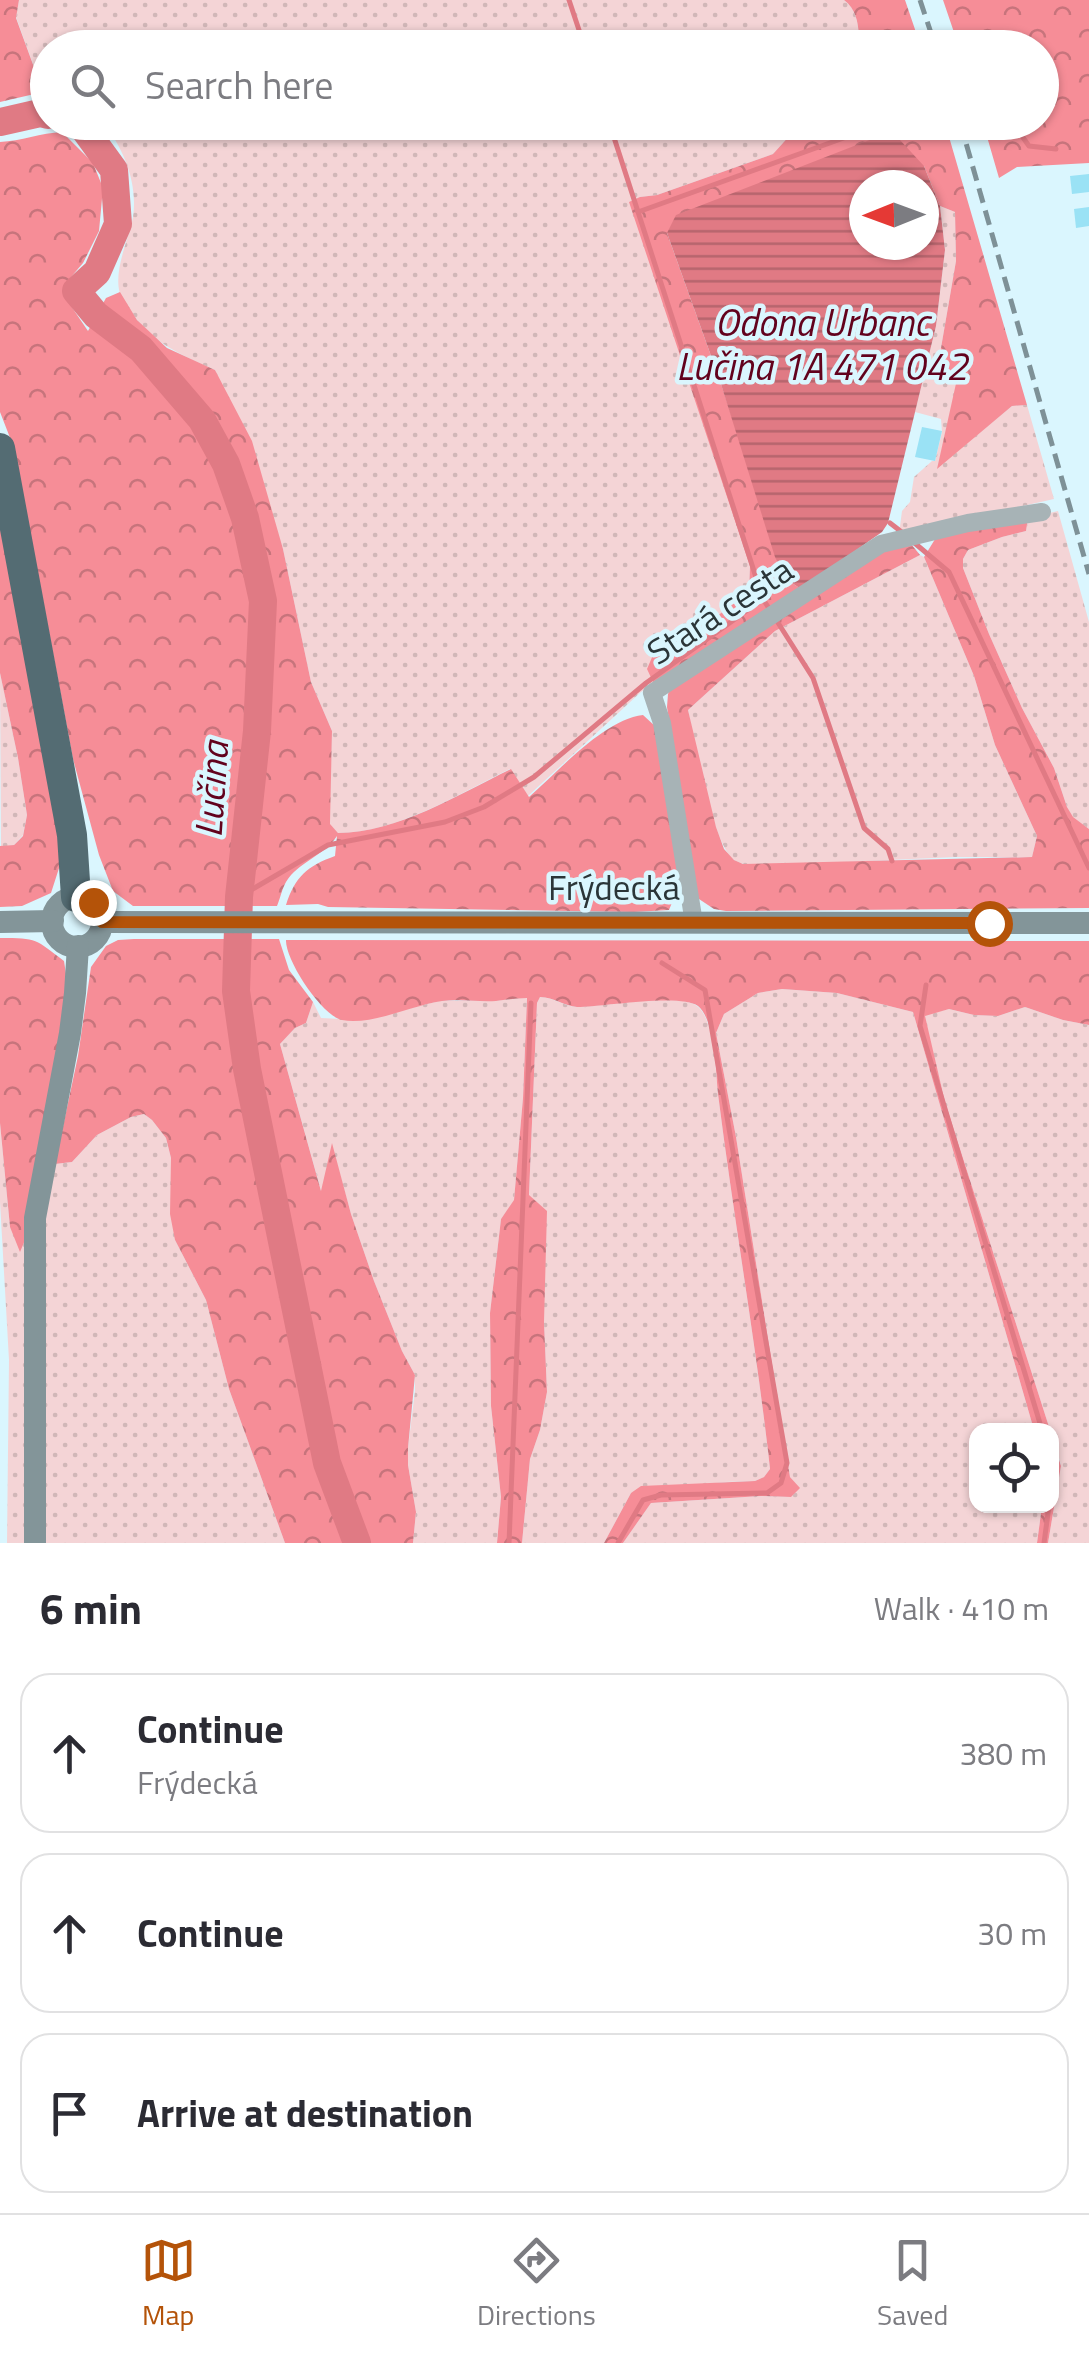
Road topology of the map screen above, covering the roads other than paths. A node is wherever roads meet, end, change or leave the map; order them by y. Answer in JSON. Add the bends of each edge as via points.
{"nodes":[{"id":1,"x":0,"y":448,"type":"edge"},
{"id":2,"x":1042,"y":512,"type":"dead end"},
{"id":3,"x":76,"y":897,"type":"junction"},
{"id":4,"x":7,"y":922,"type":"edge"},
{"id":5,"x":52,"y":922,"type":"junction"},
{"id":6,"x":102,"y":922,"type":"junction"},
{"id":7,"x":694,"y":923,"type":"junction"},
{"id":8,"x":1089,"y":923,"type":"edge"},
{"id":9,"x":78,"y":946,"type":"junction"},
{"id":10,"x":35,"y":1543,"type":"edge"}],
"edges":[{"from":1,"to":3,"type":"highway","via":[[72,834]]},
{"from":2,"to":7,"type":"street","name":"Stará cesta","via":[[881,544],[652,693]]},
{"from":3,"to":5,"type":"main road","via":[[61,903]]},
{"from":3,"to":6,"type":"main road","via":[[96,905]]},
{"from":4,"to":5,"type":"main road"},
{"from":5,"to":9,"type":"main road","via":[[60,939]]},
{"from":6,"to":7,"type":"main road","name":"Frýdecká"},
{"from":6,"to":9,"type":"main road","via":[[95,939]]},
{"from":7,"to":8,"type":"main road","name":"Frýdecká"},
{"from":9,"to":10,"type":"main road","via":[[70,1034],[35,1218]]}]}
